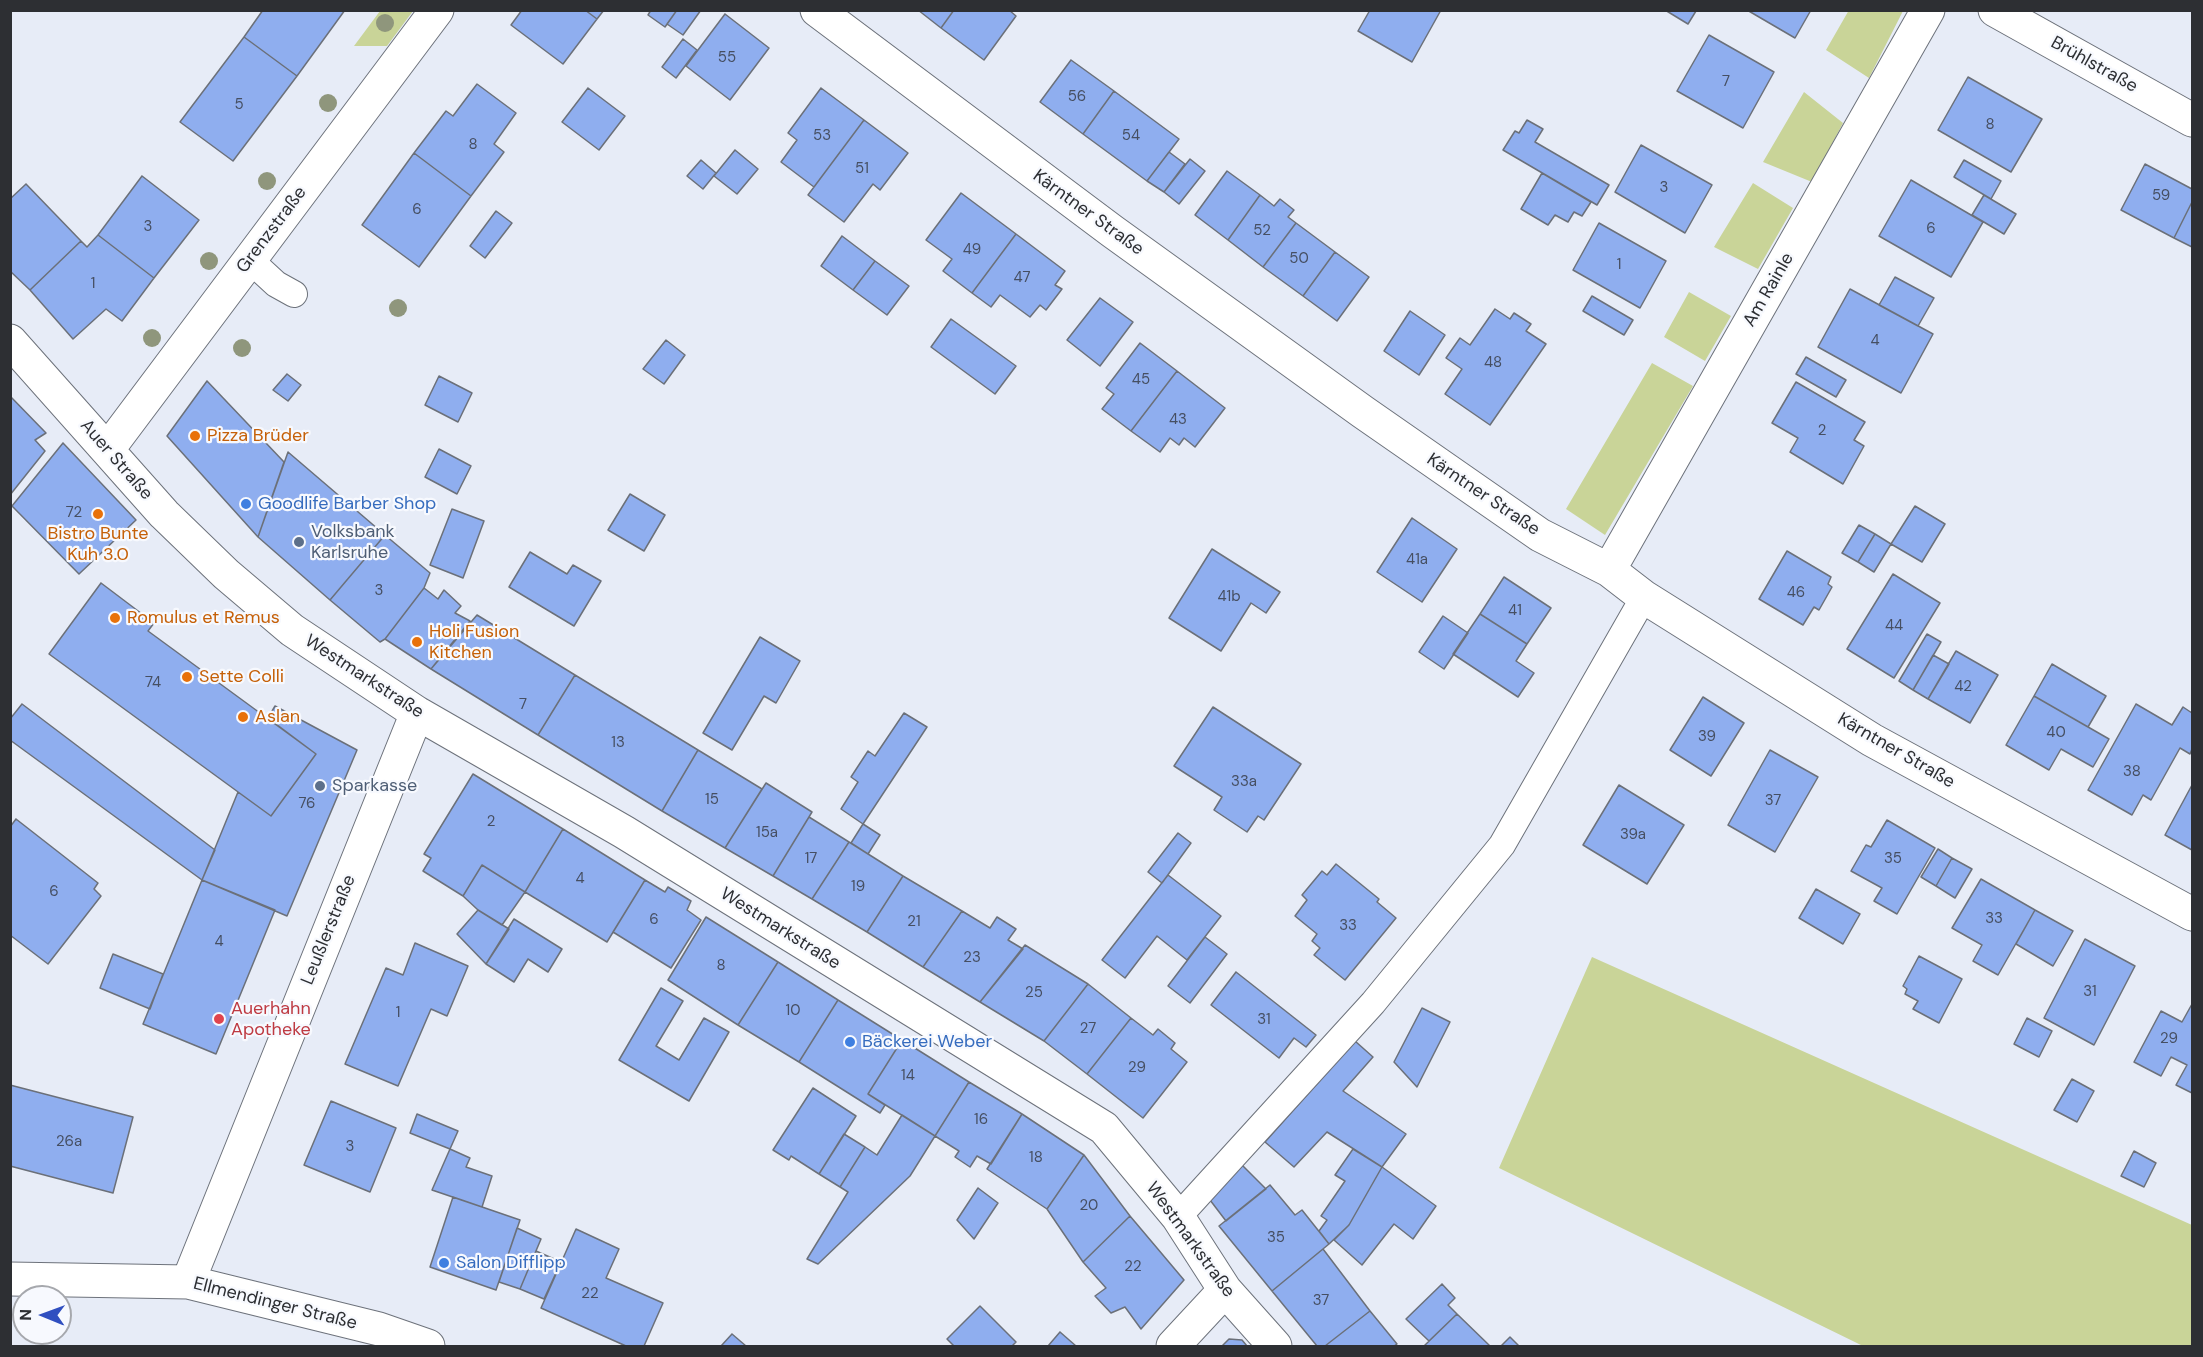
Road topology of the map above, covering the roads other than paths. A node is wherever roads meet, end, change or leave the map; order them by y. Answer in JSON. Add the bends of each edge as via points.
{"nodes":[{"id":1,"x":437,"y":10,"type":"edge"},
{"id":2,"x":817,"y":10,"type":"edge"},
{"id":3,"x":1928,"y":10,"type":"edge"},
{"id":4,"x":1995,"y":10,"type":"edge"},
{"id":5,"x":2193,"y":120,"type":"edge"},
{"id":6,"x":250,"y":260,"type":"junction"},
{"id":7,"x":294,"y":294,"type":"dead end"},
{"id":8,"x":10,"y":341,"type":"edge"},
{"id":9,"x":108,"y":449,"type":"junction"},
{"id":10,"x":1609,"y":570,"type":"junction"},
{"id":11,"x":226,"y":574,"type":"joint"},
{"id":12,"x":1644,"y":597,"type":"junction"},
{"id":13,"x":417,"y":713,"type":"junction"},
{"id":14,"x":2193,"y":914,"type":"edge"},
{"id":15,"x":1178,"y":1217,"type":"junction"},
{"id":16,"x":10,"y":1279,"type":"edge"},
{"id":17,"x":188,"y":1281,"type":"junction"},
{"id":18,"x":1225,"y":1290,"type":"junction"},
{"id":19,"x":428,"y":1346,"type":"edge"},
{"id":20,"x":1173,"y":1347,"type":"edge"},
{"id":21,"x":1275,"y":1347,"type":"edge"}],
"edges":[{"from":1,"to":6,"type":"street","name":"Grenzstraße"},
{"from":2,"to":10,"type":"street","name":"Kärntner Straße","via":[[1112,231],[1363,412],[1540,535]]},
{"from":3,"to":10,"type":"street","name":"Am Rainle"},
{"from":4,"to":5,"type":"street","name":"Brühlstraße"},
{"from":6,"to":7,"type":"lane","via":[[276,284]]},
{"from":6,"to":9,"type":"street","name":"Grenzstraße"},
{"from":8,"to":9,"type":"street","name":"Auer Straße"},
{"from":9,"to":11,"type":"street","name":"Auer Straße","via":[[164,514]]},
{"from":10,"to":12,"type":"street","name":"Kärntner Straße"},
{"from":11,"to":13,"type":"street","name":"Westmarkstraße","via":[[292,630]]},
{"from":12,"to":14,"type":"street","name":"Kärntner Straße","via":[[1872,740]]},
{"from":12,"to":15,"type":"lane","via":[[1502,845],[1373,1003]]},
{"from":13,"to":15,"type":"street","name":"Westmarkstraße","via":[[624,832],[1104,1128]]},
{"from":13,"to":17,"type":"street","name":"Leußlerstraße"},
{"from":15,"to":18,"type":"street","name":"Westmarkstraße"},
{"from":16,"to":17,"type":"street","name":"Ellmendinger Straße"},
{"from":17,"to":19,"type":"street","name":"Ellmendinger Straße","via":[[379,1329]]},
{"from":18,"to":20,"type":"street"},
{"from":18,"to":21,"type":"street","name":"Westmarkstraße"}]}
